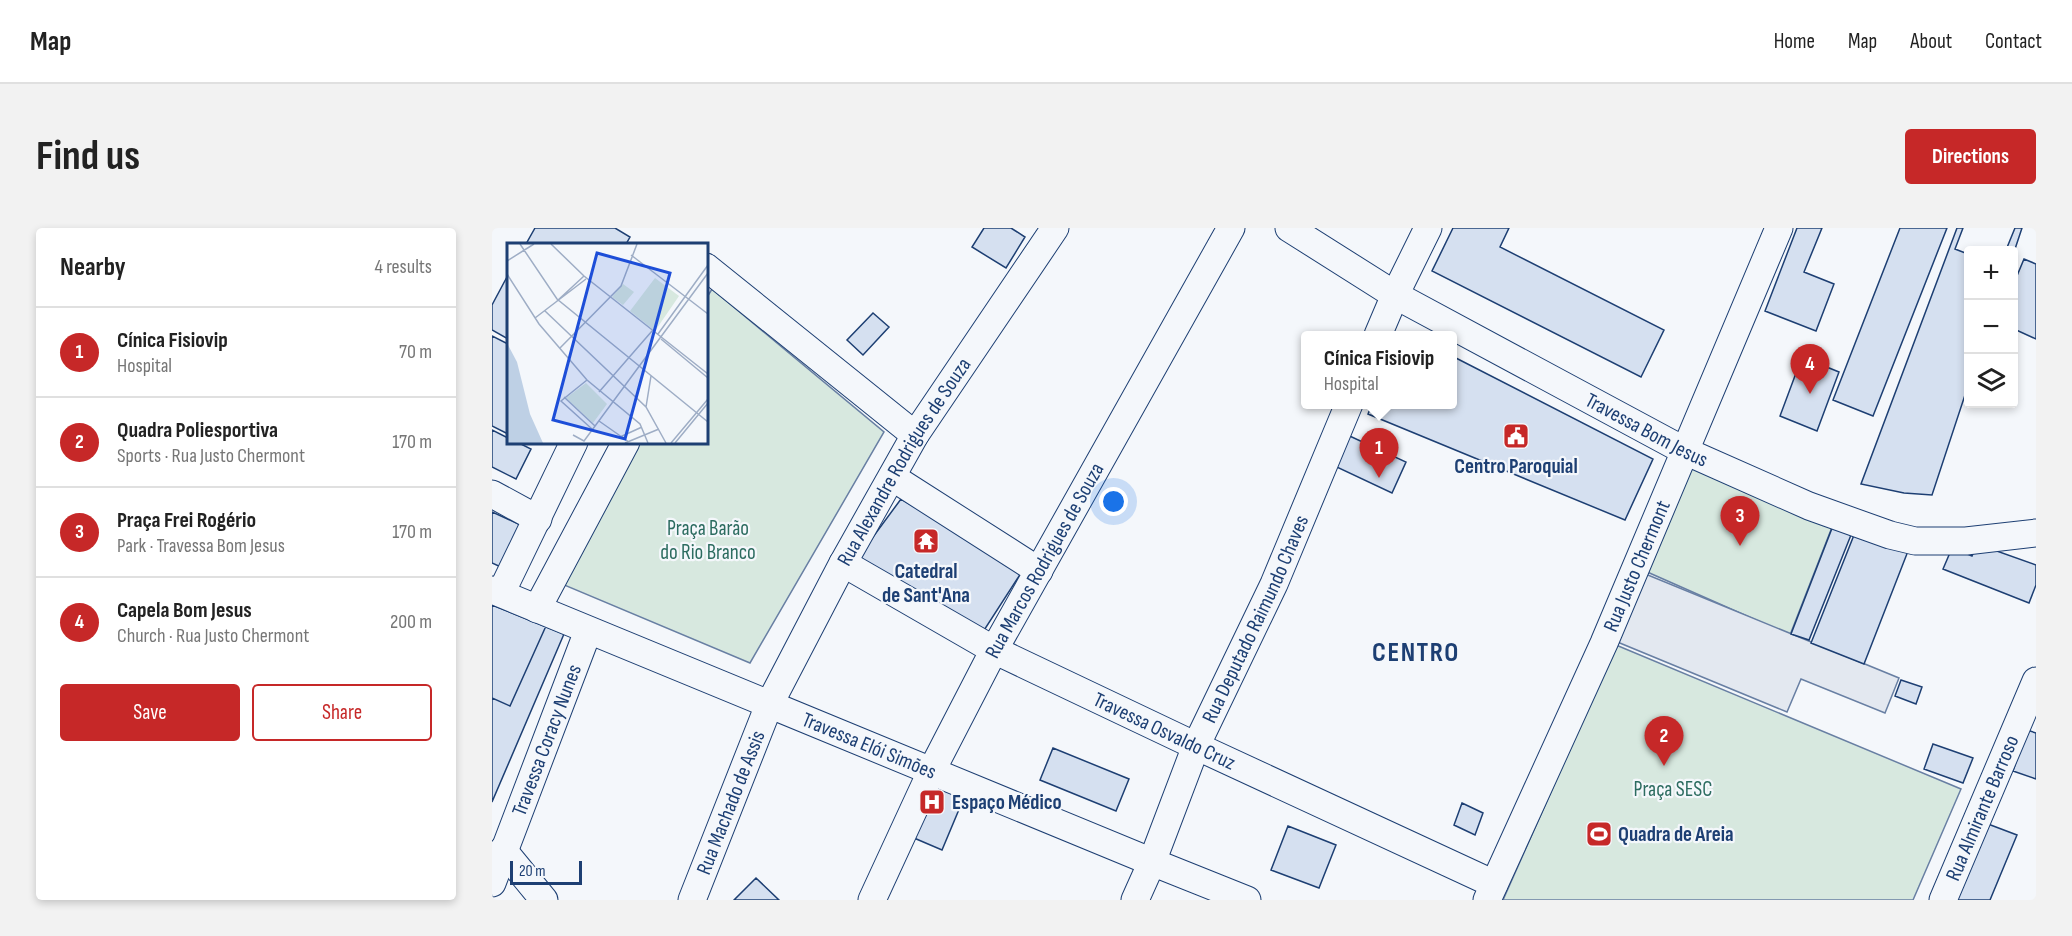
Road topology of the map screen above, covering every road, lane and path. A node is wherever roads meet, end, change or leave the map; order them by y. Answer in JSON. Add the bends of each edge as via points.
{"nodes":[{"id":1,"x":1055,"y":228,"type":"edge"},
{"id":2,"x":1231,"y":228,"type":"edge"},
{"id":3,"x":1288,"y":228,"type":"edge"},
{"id":4,"x":1428,"y":228,"type":"edge"},
{"id":5,"x":1779,"y":228,"type":"edge"},
{"id":6,"x":710,"y":278,"type":"edge"},
{"id":7,"x":1395,"y":295,"type":"junction"},
{"id":8,"x":1380,"y":331,"type":"edge"},
{"id":9,"x":1347,"y":409,"type":"edge"},
{"id":10,"x":915,"y":435,"type":"junction"},
{"id":11,"x":573,"y":444,"type":"edge"},
{"id":12,"x":625,"y":444,"type":"edge"},
{"id":13,"x":1685,"y":451,"type":"junction"},
{"id":14,"x":892,"y":477,"type":"junction"},
{"id":15,"x":492,"y":494,"type":"edge"},
{"id":16,"x":538,"y":519,"type":"junction"},
{"id":17,"x":2036,"y":533,"type":"edge"},
{"id":18,"x":843,"y":563,"type":"junction"},
{"id":19,"x":1039,"y":571,"type":"junction"},
{"id":20,"x":496,"y":592,"type":"edge"},
{"id":21,"x":537,"y":609,"type":"junction"},
{"id":22,"x":588,"y":631,"type":"junction"},
{"id":23,"x":994,"y":650,"type":"junction"},
{"id":24,"x":2036,"y":681,"type":"edge"},
{"id":25,"x":769,"y":705,"type":"junction"},
{"id":26,"x":1196,"y":746,"type":"junction"},
{"id":27,"x":932,"y":771,"type":"junction"},
{"id":28,"x":503,"y":850,"type":"junction"},
{"id":29,"x":1152,"y":862,"type":"junction"},
{"id":30,"x":492,"y":883,"type":"edge"},
{"id":31,"x":1491,"y":892,"type":"edge"},
{"id":32,"x":543,"y":900,"type":"edge"},
{"id":33,"x":692,"y":900,"type":"edge"},
{"id":34,"x":872,"y":900,"type":"edge"},
{"id":35,"x":1134,"y":900,"type":"edge"},
{"id":36,"x":1247,"y":900,"type":"edge"},
{"id":37,"x":1943,"y":900,"type":"edge"}],
"edges":[{"from":1,"to":10,"type":"street","name":"Rua Alexandre Rodrigues de Souza"},
{"from":2,"to":19,"type":"street","name":"Rua Marcos Rodrigues de Souza"},
{"from":3,"to":7,"type":"street","name":"Travessa Bom Jesus"},
{"from":4,"to":7,"type":"street"},
{"from":5,"to":13,"type":"street","name":"Rua Justo Chermont"},
{"from":6,"to":10,"type":"street"},
{"from":7,"to":8,"type":"street"},
{"from":7,"to":13,"type":"street","name":"Travessa Bom Jesus"},
{"from":9,"to":26,"type":"street","name":"Rua Deputado Raimundo Chaves","via":[[1274,584]]},
{"from":10,"to":14,"type":"street","name":"Rua Alexandre Rodrigues de Souza"},
{"from":11,"to":16,"type":"street"},
{"from":12,"to":21,"type":"street"},
{"from":13,"to":17,"type":"street","name":"Travessa Bom Jesus","via":[[1809,506],[1903,538],[1960,541]]},
{"from":13,"to":31,"type":"street","name":"Rua Justo Chermont","via":[[1604,643]]},
{"from":14,"to":18,"type":"street","name":"Rua Alexandre Rodrigues de Souza"},
{"from":14,"to":19,"type":"street"},
{"from":15,"to":16,"type":"street"},
{"from":16,"to":20,"type":"street"},
{"from":18,"to":23,"type":"street","name":"Travessa Osvaldo Cruz"},
{"from":18,"to":25,"type":"street","name":"Rua Alexandre Rodrigues de Souza"},
{"from":19,"to":23,"type":"street","name":"Rua Marcos Rodrigues de Souza"},
{"from":20,"to":21,"type":"street","name":"Travessa Elói Simões"},
{"from":21,"to":22,"type":"street","name":"Travessa Elói Simões"},
{"from":22,"to":25,"type":"street","name":"Travessa Elói Simões"},
{"from":22,"to":28,"type":"street","name":"Travessa Coracy Nunes"},
{"from":23,"to":26,"type":"street","name":"Travessa Osvaldo Cruz"},
{"from":23,"to":27,"type":"street","name":"Rua Marcos Rodrigues de Souza"},
{"from":24,"to":37,"type":"street","name":"Rua Almirante Barroso"},
{"from":25,"to":27,"type":"street","name":"Travessa Elói Simões"},
{"from":25,"to":33,"type":"street","name":"Rua Machado de Assis"},
{"from":26,"to":29,"type":"street","name":"Rua Deputado Raimundo Chaves"},
{"from":26,"to":31,"type":"street","name":"Travessa Osvaldo Cruz"},
{"from":27,"to":29,"type":"street","name":"Travessa Elói Simões"},
{"from":27,"to":34,"type":"street","name":"Rua Marcos Rodrigues de Souza"},
{"from":28,"to":30,"type":"street","name":"Travessa Coracy Nunes"},
{"from":28,"to":32,"type":"street"},
{"from":29,"to":35,"type":"street","name":"Rua Deputado Raimundo Chaves"},
{"from":29,"to":36,"type":"street","name":"Travessa Elói Simões"}]}
